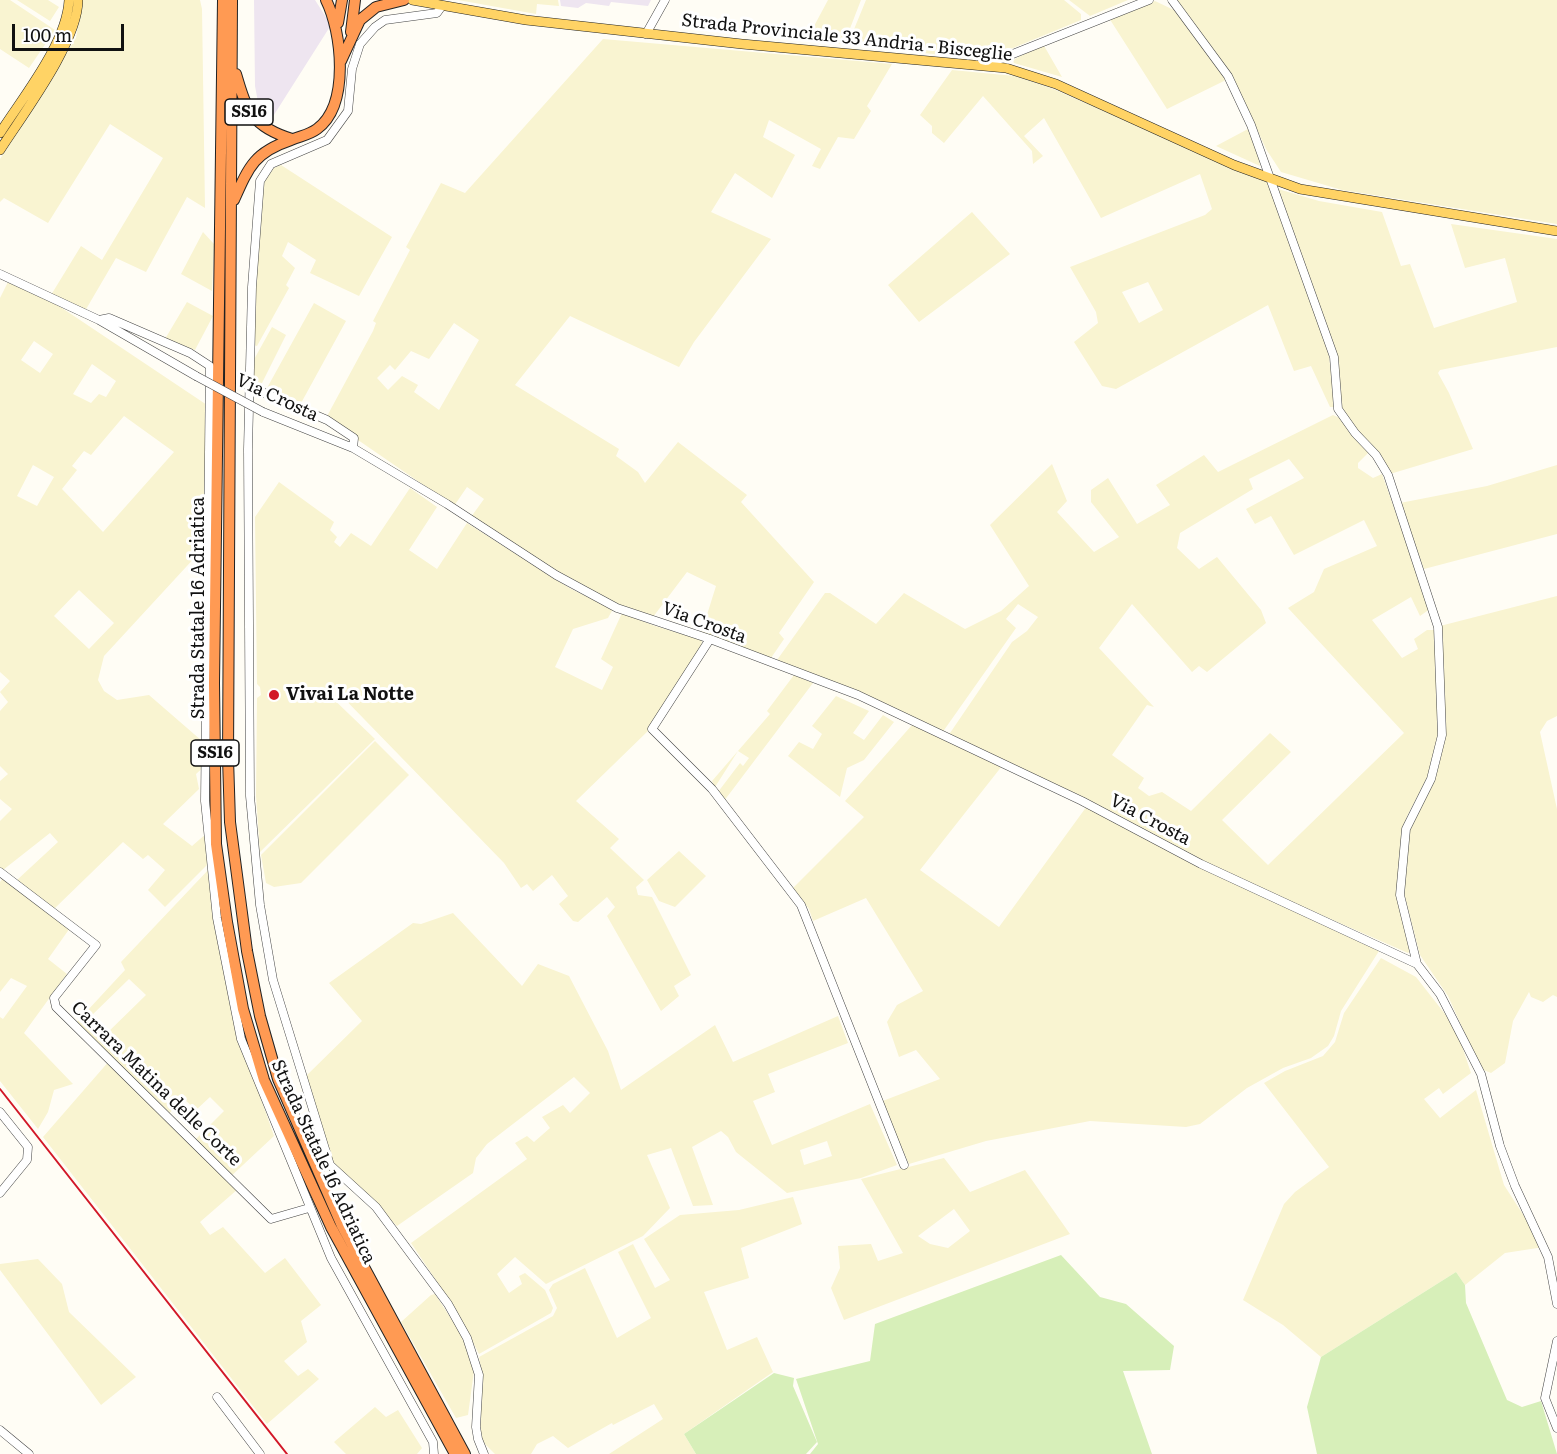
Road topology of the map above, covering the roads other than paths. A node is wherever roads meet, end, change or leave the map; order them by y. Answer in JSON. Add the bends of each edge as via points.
{"nodes":[{"id":1,"x":69,"y":0,"type":"edge"},
{"id":2,"x":78,"y":0,"type":"edge"},
{"id":3,"x":223,"y":0,"type":"edge"},
{"id":4,"x":232,"y":0,"type":"edge"},
{"id":5,"x":326,"y":0,"type":"edge"},
{"id":6,"x":342,"y":0,"type":"edge"},
{"id":7,"x":355,"y":0,"type":"edge"},
{"id":8,"x":404,"y":0,"type":"edge"},
{"id":9,"x":412,"y":0,"type":"edge"},
{"id":10,"x":665,"y":0,"type":"edge"},
{"id":11,"x":1149,"y":0,"type":"edge"},
{"id":12,"x":1172,"y":0,"type":"edge"},
{"id":13,"x":442,"y":6,"type":"junction"},
{"id":14,"x":646,"y":34,"type":"junction"},
{"id":15,"x":344,"y":40,"type":"junction"},
{"id":16,"x":233,"y":62,"type":"junction"},
{"id":17,"x":985,"y":65,"type":"junction"},
{"id":18,"x":0,"y":133,"type":"edge"},
{"id":19,"x":292,"y":139,"type":"junction"},
{"id":20,"x":0,"y":150,"type":"edge"},
{"id":21,"x":1270,"y":178,"type":"junction"},
{"id":22,"x":232,"y":206,"type":"junction"},
{"id":23,"x":1557,"y":231,"type":"edge"},
{"id":24,"x":0,"y":274,"type":"edge"},
{"id":25,"x":99,"y":320,"type":"junction"},
{"id":26,"x":248,"y":386,"type":"junction"},
{"id":27,"x":353,"y":448,"type":"junction"},
{"id":28,"x":710,"y":639,"type":"junction"},
{"id":29,"x":0,"y":872,"type":"edge"},
{"id":30,"x":1417,"y":964,"type":"junction"},
{"id":31,"x":0,"y":1112,"type":"edge"},
{"id":32,"x":904,"y":1165,"type":"dead end"},
{"id":33,"x":0,"y":1193,"type":"edge"},
{"id":34,"x":309,"y":1208,"type":"junction"},
{"id":35,"x":1557,"y":1304,"type":"edge"},
{"id":36,"x":1557,"y":1341,"type":"edge"},
{"id":37,"x":217,"y":1397,"type":"dead end"},
{"id":38,"x":1557,"y":1428,"type":"edge"},
{"id":39,"x":0,"y":1430,"type":"edge"},
{"id":40,"x":29,"y":1454,"type":"edge"},
{"id":41,"x":260,"y":1454,"type":"edge"},
{"id":42,"x":434,"y":1454,"type":"edge"},
{"id":43,"x":454,"y":1454,"type":"edge"},
{"id":44,"x":465,"y":1454,"type":"edge"},
{"id":45,"x":484,"y":1454,"type":"edge"}],
"edges":[{"from":1,"to":18,"type":"main road","via":[[67,18],[54,45]]},
{"from":2,"to":20,"type":"main road","via":[[75,20],[62,50]]},
{"from":3,"to":43,"type":"highway","name":"Strada Statale 16 Adriatica","number":"SS16","via":[[214,683],[216,844],[227,922],[243,1009],[264,1080],[331,1227]]},
{"from":4,"to":16,"type":"highway","name":"Strada Statale 16 Adriatica","number":"SS16"},
{"from":5,"to":15,"type":"highway","number":"SS16"},
{"from":6,"to":15,"type":"highway","number":"SS16","via":[[338,14]]},
{"from":7,"to":15,"type":"highway","number":"SS16"},
{"from":8,"to":15,"type":"highway","via":[[376,7]]},
{"from":9,"to":13,"type":"main road","name":"Strada Provinciale 33 Andria - Bisceglie"},
{"from":10,"to":14,"type":"street"},
{"from":11,"to":17,"type":"street"},
{"from":12,"to":21,"type":"street","via":[[1228,76]]},
{"from":13,"to":14,"type":"main road","name":"Strada Provinciale 33 Andria - Bisceglie"},
{"from":13,"to":26,"type":"street","via":[[437,13],[385,20],[375,27],[360,44],[351,69],[348,111],[327,140],[271,164],[260,181]]},
{"from":14,"to":17,"type":"main road","name":"Strada Provinciale 33 Andria - Bisceglie"},
{"from":15,"to":19,"type":"highway","number":"SS16","via":[[336,99],[329,116],[309,134]]},
{"from":16,"to":19,"type":"highway","number":"SS16","via":[[244,104],[254,120],[271,132]]},
{"from":16,"to":22,"type":"highway","name":"Strada Statale 16 Adriatica","number":"SS16"},
{"from":17,"to":21,"type":"main road","name":"Strada Provinciale 33 Andria - Bisceglie","via":[[1056,84]]},
{"from":19,"to":22,"type":"highway","number":"SS16","via":[[257,157]]},
{"from":21,"to":23,"type":"main road","name":"Strada Provinciale 33 Andria - Bisceglie","via":[[1300,189],[1366,202]]},
{"from":21,"to":30,"type":"street","via":[[1334,357],[1338,409],[1376,454],[1388,475],[1438,627],[1443,735],[1431,779],[1406,829],[1400,895]]},
{"from":22,"to":44,"type":"highway","name":"Strada Statale 16 Adriatica","number":"SS16","via":[[228,758],[230,822],[247,951],[278,1079],[342,1226]]},
{"from":24,"to":25,"type":"street","name":"Via Crosta"},
{"from":25,"to":27,"type":"street","name":"Via Crosta","bridge":true,"via":[[263,412]]},
{"from":25,"to":34,"type":"street","via":[[109,318],[190,352],[210,366],[206,801],[217,918],[241,1039]]},
{"from":26,"to":27,"type":"street","via":[[327,420],[354,438]]},
{"from":26,"to":45,"type":"street","via":[[250,796],[260,905],[273,980],[330,1165],[376,1207],[448,1304],[467,1338],[479,1375],[476,1427]]},
{"from":27,"to":28,"type":"street","name":"Via Crosta","via":[[556,575],[617,608]]},
{"from":28,"to":30,"type":"street","name":"Via Crosta","via":[[858,695],[1082,801],[1201,864]]},
{"from":28,"to":32,"type":"street","via":[[652,729],[712,789],[801,905]]},
{"from":29,"to":34,"type":"street","name":"Carrara Matina delle Corte","via":[[96,945],[54,998],[56,1007],[271,1218]]},
{"from":30,"to":35,"type":"street","via":[[1440,994],[1481,1074],[1500,1146],[1548,1257]]},
{"from":31,"to":33,"type":"street","via":[[28,1148],[27,1160]]},
{"from":34,"to":42,"type":"street","via":[[331,1258],[433,1442]]},
{"from":36,"to":38,"type":"street","via":[[1545,1398]]},
{"from":37,"to":41,"type":"street"},
{"from":39,"to":40,"type":"street"}]}
